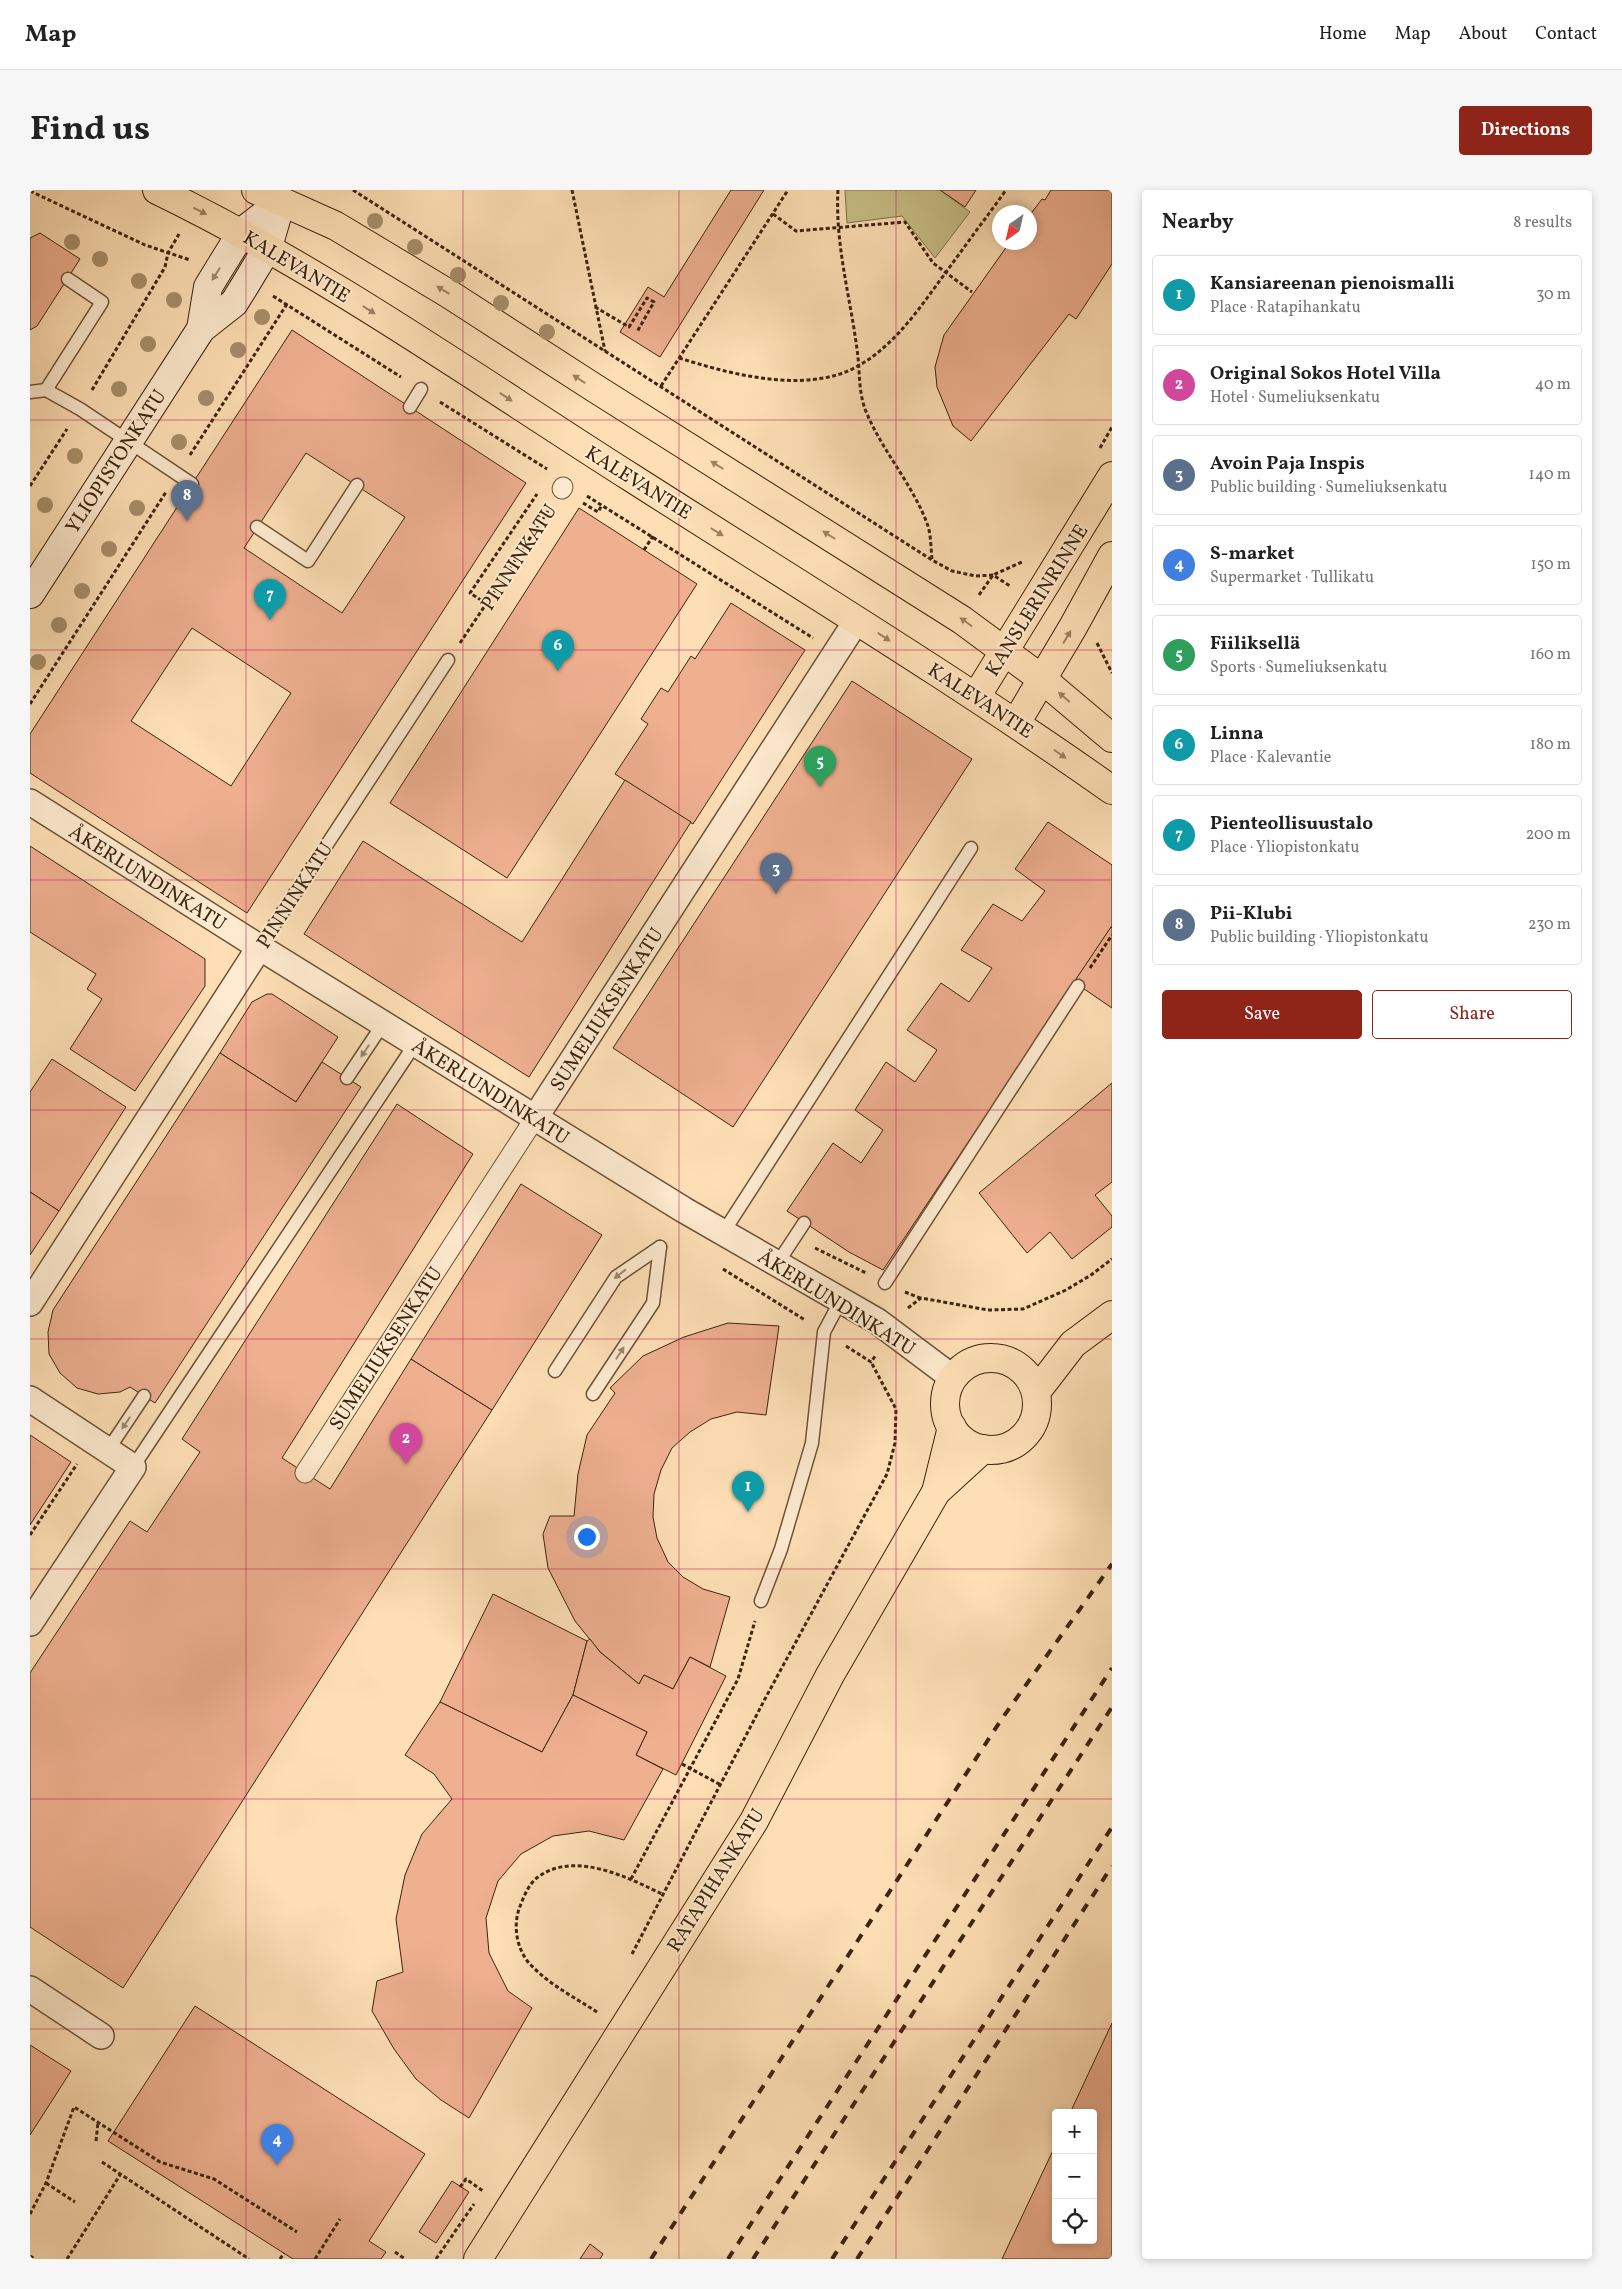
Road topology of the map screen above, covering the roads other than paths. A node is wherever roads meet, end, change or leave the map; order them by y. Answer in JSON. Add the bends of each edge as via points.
{"nodes":[{"id":1,"x":157,"y":190,"type":"edge"},
{"id":2,"x":256,"y":190,"type":"edge"},
{"id":3,"x":282,"y":202,"type":"junction"},
{"id":4,"x":242,"y":232,"type":"junction"},
{"id":5,"x":268,"y":247,"type":"junction"},
{"id":6,"x":68,"y":279,"type":"dead end"},
{"id":7,"x":201,"y":329,"type":"junction"},
{"id":8,"x":421,"y":389,"type":"road end"},
{"id":9,"x":46,"y":390,"type":"junction"},
{"id":10,"x":30,"y":392,"type":"edge"},
{"id":11,"x":410,"y":407,"type":"dead end"},
{"id":12,"x":128,"y":441,"type":"junction"},
{"id":13,"x":1112,"y":476,"type":"edge"},
{"id":14,"x":192,"y":484,"type":"dead end"},
{"id":15,"x":356,"y":485,"type":"dead end"},
{"id":16,"x":257,"y":527,"type":"dead end"},
{"id":17,"x":1112,"y":556,"type":"edge"},
{"id":18,"x":30,"y":594,"type":"edge"},
{"id":19,"x":856,"y":620,"type":"junction"},
{"id":20,"x":1005,"y":651,"type":"junction"},
{"id":21,"x":448,"y":660,"type":"road end"},
{"id":22,"x":1042,"y":679,"type":"junction"},
{"id":23,"x":976,"y":697,"type":"junction"},
{"id":24,"x":1016,"y":723,"type":"junction"},
{"id":25,"x":1112,"y":738,"type":"edge"},
{"id":26,"x":1112,"y":790,"type":"edge"},
{"id":27,"x":30,"y":802,"type":"edge"},
{"id":28,"x":971,"y":848,"type":"dead end"},
{"id":29,"x":259,"y":948,"type":"junction"},
{"id":30,"x":1078,"y":986,"type":"road end"},
{"id":31,"x":383,"y":1024,"type":"junction"},
{"id":32,"x":415,"y":1044,"type":"junction"},
{"id":33,"x":347,"y":1078,"type":"dead end"},
{"id":34,"x":535,"y":1118,"type":"junction"},
{"id":35,"x":804,"y":1223,"type":"dead end"},
{"id":36,"x":723,"y":1233,"type":"junction"},
{"id":37,"x":777,"y":1264,"type":"junction"},
{"id":38,"x":885,"y":1283,"type":"dead end"},
{"id":39,"x":841,"y":1300,"type":"junction"},
{"id":40,"x":30,"y":1303,"type":"edge"},
{"id":41,"x":1112,"y":1315,"type":"edge"},
{"id":42,"x":1073,"y":1344,"type":"junction"},
{"id":43,"x":1012,"y":1363,"type":"junction"},
{"id":44,"x":555,"y":1370,"type":"dead end"},
{"id":45,"x":953,"y":1378,"type":"junction"},
{"id":46,"x":1036,"y":1392,"type":"junction"},
{"id":47,"x":593,"y":1394,"type":"dead end"},
{"id":48,"x":144,"y":1396,"type":"dead end"},
{"id":49,"x":30,"y":1400,"type":"edge"},
{"id":50,"x":952,"y":1427,"type":"junction"},
{"id":51,"x":983,"y":1449,"type":"junction"},
{"id":52,"x":108,"y":1450,"type":"junction"},
{"id":53,"x":133,"y":1467,"type":"junction"},
{"id":54,"x":305,"y":1473,"type":"dead end"},
{"id":55,"x":936,"y":1492,"type":"junction"},
{"id":56,"x":761,"y":1601,"type":"road end"},
{"id":57,"x":30,"y":1623,"type":"edge"},
{"id":58,"x":30,"y":1989,"type":"edge"},
{"id":59,"x":101,"y":2036,"type":"dead end"},
{"id":60,"x":478,"y":2259,"type":"edge"}],
"edges":[{"from":1,"to":4,"type":"main road","name":"KALEVANTIE","one_way":true},
{"from":2,"to":3,"type":"main road"},
{"from":3,"to":4,"type":"main road","name":"YLIOPISTONKATU"},
{"from":3,"to":5,"type":"main road","name":"YLIOPISTONKATU"},
{"from":20,"to":3,"type":"main road","one_way":true,"via":[[962,620],[449,294],[336,226]]},
{"from":4,"to":5,"type":"main road","name":"KALEVANTIE"},
{"from":4,"to":7,"type":"main road","name":"YLIOPISTONKATU","one_way":true,"via":[[208,287]]},
{"from":5,"to":7,"type":"main road","name":"YLIOPISTONKATU","via":[[234,302]]},
{"from":5,"to":19,"type":"main road","name":"KALEVANTIE","one_way":true},
{"from":6,"to":9,"type":"lane","via":[[102,302]]},
{"from":7,"to":12,"type":"main road","name":"YLIOPISTONKATU"},
{"from":8,"to":11,"type":"lane"},
{"from":9,"to":10,"type":"lane"},
{"from":9,"to":12,"type":"lane"},
{"from":12,"to":14,"type":"lane"},
{"from":12,"to":18,"type":"main road","name":"YLIOPISTONKATU"},
{"from":13,"to":20,"type":"main road","name":"KANSLERINRINNE"},
{"from":15,"to":16,"type":"lane","via":[[308,561]]},
{"from":22,"to":17,"type":"main road","name":"KANSLERINRINNE","one_way":true},
{"from":19,"to":23,"type":"main road","name":"KALEVANTIE","one_way":true},
{"from":19,"to":34,"type":"street","name":"SUMELIUKSENKATU"},
{"from":20,"to":22,"type":"main road"},
{"from":20,"to":23,"type":"main road","name":"KANSLERINRINNE"},
{"from":21,"to":29,"type":"lane","name":"PINNINKATU"},
{"from":22,"to":24,"type":"main road","name":"KANSLERINRINNE"},
{"from":25,"to":22,"type":"main road","one_way":true},
{"from":23,"to":24,"type":"main road","name":"KALEVANTIE"},
{"from":24,"to":26,"type":"main road","name":"KALEVANTIE","one_way":true},
{"from":27,"to":29,"type":"street","name":"ÅKERLUNDINKATU"},
{"from":28,"to":36,"type":"lane"},
{"from":29,"to":31,"type":"street","name":"ÅKERLUNDINKATU"},
{"from":29,"to":40,"type":"street","name":"PINNINKATU"},
{"from":30,"to":38,"type":"lane"},
{"from":31,"to":32,"type":"street","name":"ÅKERLUNDINKATU"},
{"from":31,"to":33,"type":"lane","one_way":true},
{"from":32,"to":34,"type":"street","name":"ÅKERLUNDINKATU"},
{"from":32,"to":53,"type":"lane"},
{"from":34,"to":36,"type":"street","name":"ÅKERLUNDINKATU"},
{"from":34,"to":54,"type":"street","name":"SUMELIUKSENKATU"},
{"from":35,"to":37,"type":"lane"},
{"from":36,"to":37,"type":"street","name":"ÅKERLUNDINKATU"},
{"from":37,"to":39,"type":"street","name":"ÅKERLUNDINKATU"},
{"from":39,"to":45,"type":"street","name":"ÅKERLUNDINKATU","via":[[892,1331]]},
{"from":39,"to":56,"type":"lane","via":[[824,1332],[812,1444],[781,1549]]},
{"from":41,"to":42,"type":"main road"},
{"from":42,"to":43,"type":"main road"},
{"from":42,"to":46,"type":"main road"},
{"from":43,"to":45,"type":"main road","via":[[999,1358],[973,1361]]},
{"from":43,"to":46,"type":"main road","via":[[1031,1380]]},
{"from":47,"to":44,"type":"lane","one_way":true,"via":[[653,1303],[660,1247],[616,1277]]},
{"from":45,"to":50,"type":"main road","via":[[948,1387],[945,1408]]},
{"from":46,"to":51,"type":"main road","via":[[1036,1415],[1025,1435],[1006,1447]]},
{"from":48,"to":52,"type":"lane","one_way":true},
{"from":49,"to":52,"type":"street"},
{"from":50,"to":51,"type":"main road","via":[[971,1445]]},
{"from":50,"to":55,"type":"main road","name":"RATAPIHANKATU"},
{"from":51,"to":55,"type":"main road","name":"RATAPIHANKATU"},
{"from":52,"to":53,"type":"street"},
{"from":53,"to":57,"type":"street"},
{"from":55,"to":60,"type":"main road","name":"RATAPIHANKATU","via":[[830,1675],[754,1821]]},
{"from":58,"to":59,"type":"street"}]}
